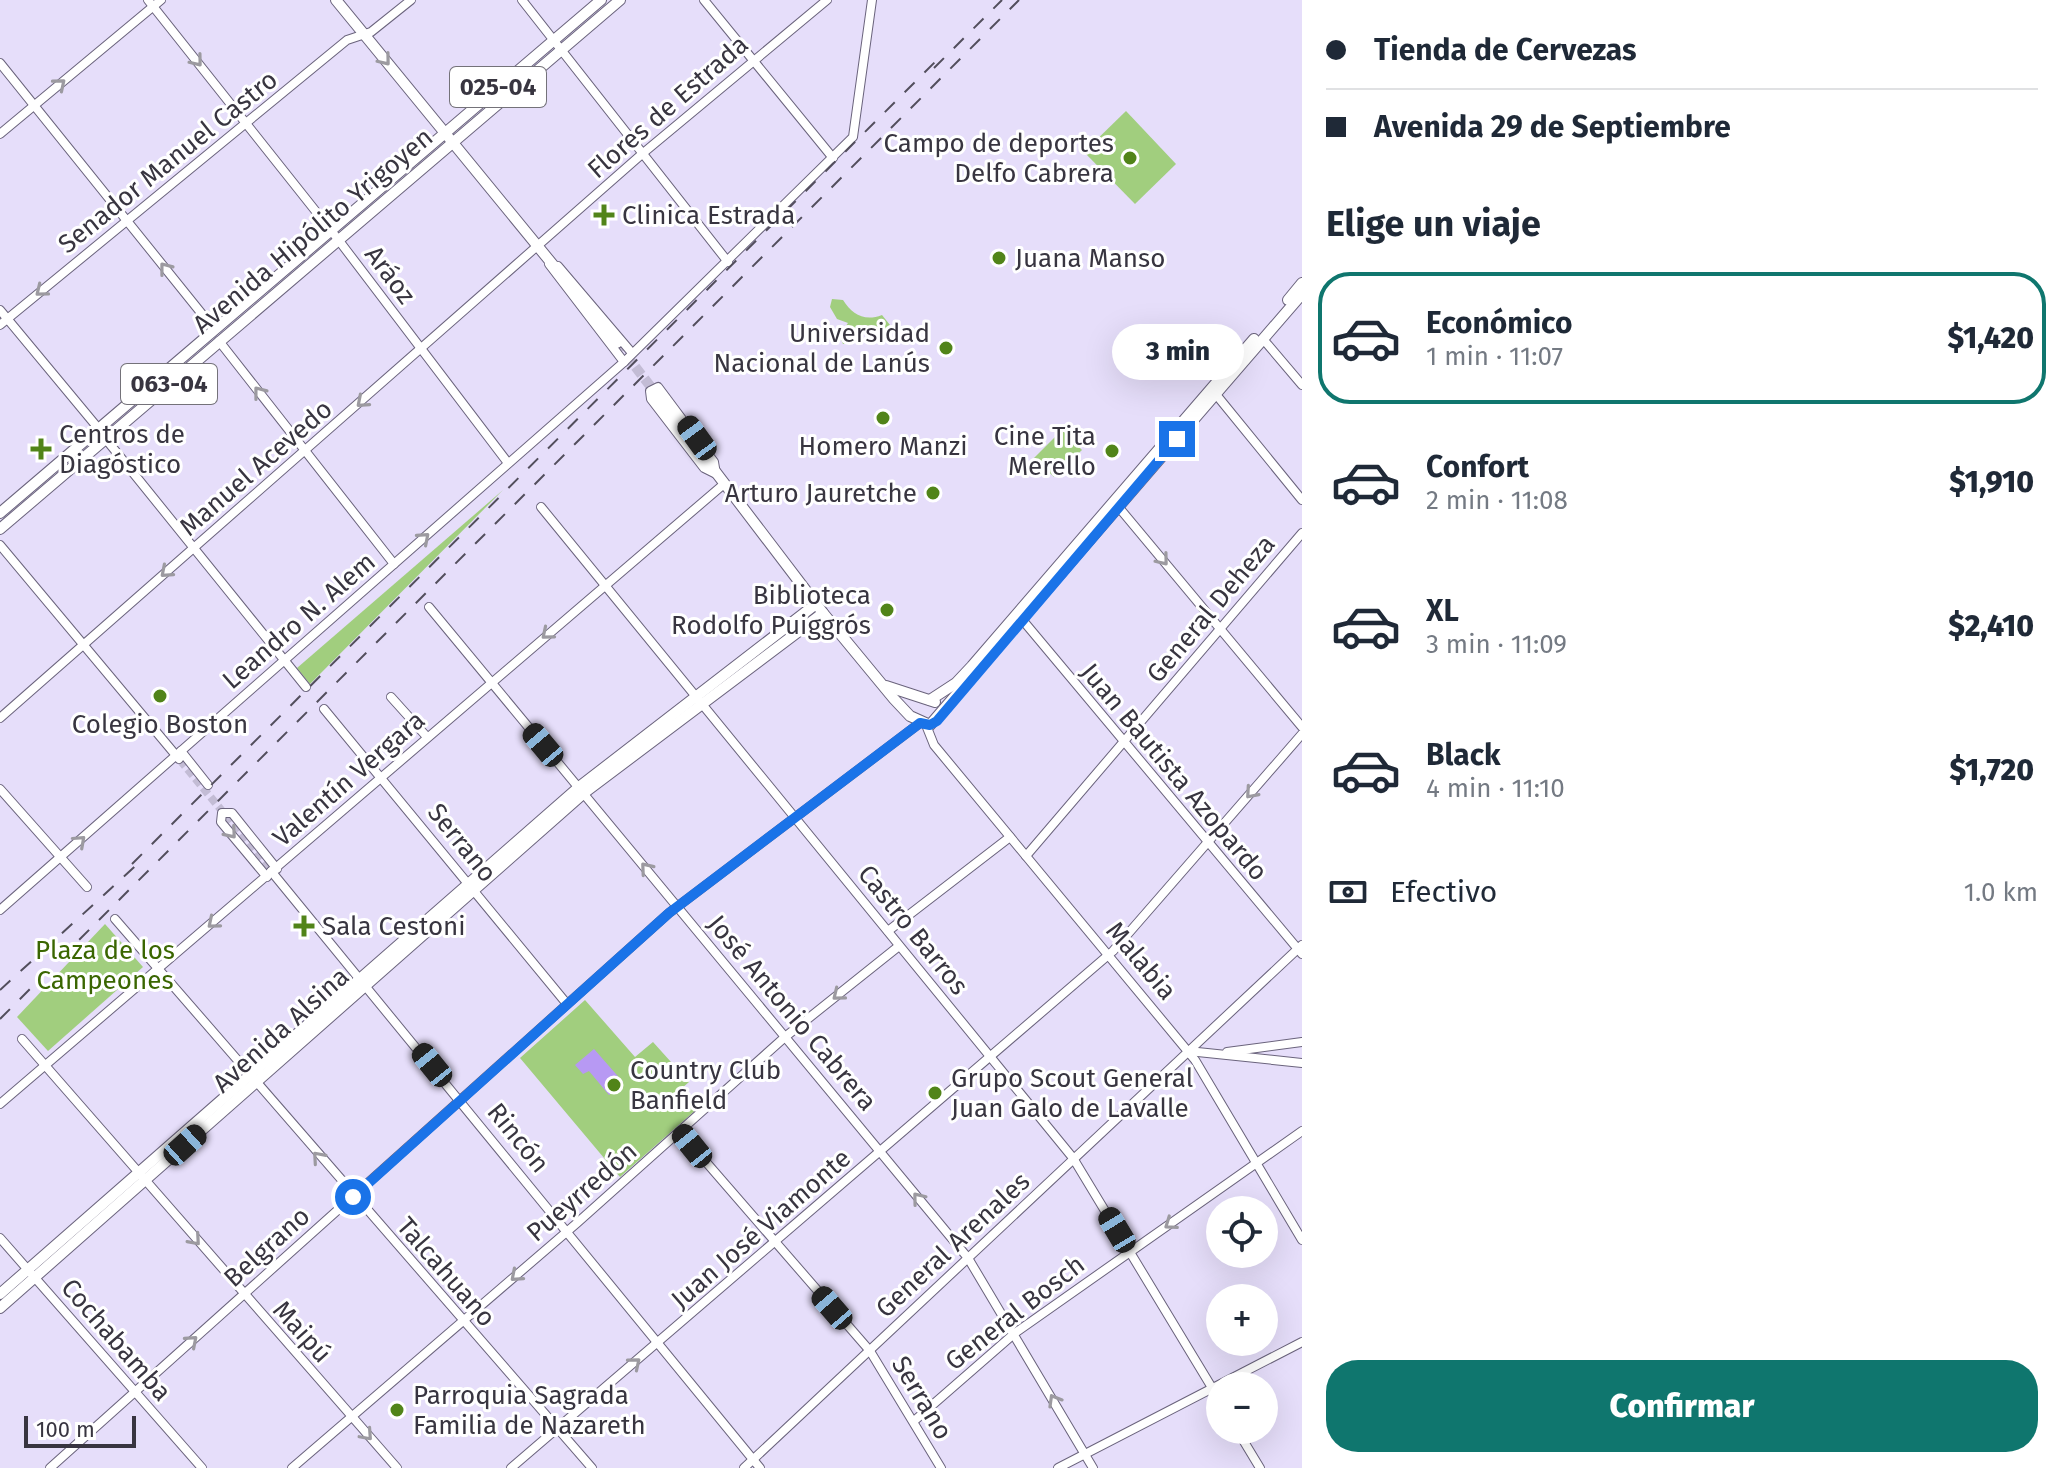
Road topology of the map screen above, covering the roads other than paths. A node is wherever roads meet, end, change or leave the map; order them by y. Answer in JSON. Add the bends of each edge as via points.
{"nodes":[{"id":1,"x":161,"y":0,"type":"edge"},
{"id":2,"x":336,"y":0,"type":"edge"},
{"id":3,"x":411,"y":0,"type":"edge"},
{"id":4,"x":522,"y":0,"type":"edge"},
{"id":5,"x":601,"y":0,"type":"edge"},
{"id":6,"x":620,"y":0,"type":"edge"},
{"id":7,"x":704,"y":0,"type":"edge"},
{"id":8,"x":827,"y":0,"type":"edge"},
{"id":9,"x":872,"y":0,"type":"edge"},
{"id":10,"x":151,"y":3,"type":"edge"},
{"id":11,"x":364,"y":35,"type":"junction"},
{"id":12,"x":556,"y":45,"type":"junction"},
{"id":13,"x":753,"y":60,"type":"junction"},
{"id":14,"x":0,"y":63,"type":"edge"},
{"id":15,"x":35,"y":105,"type":"junction"},
{"id":16,"x":247,"y":123,"type":"junction"},
{"id":17,"x":444,"y":133,"type":"junction"},
{"id":18,"x":0,"y":134,"type":"edge"},
{"id":19,"x":451,"y":142,"type":"junction"},
{"id":20,"x":642,"y":154,"type":"junction"},
{"id":21,"x":833,"y":158,"type":"junction"},
{"id":22,"x":128,"y":220,"type":"junction"},
{"id":23,"x":334,"y":234,"type":"junction"},
{"id":24,"x":537,"y":247,"type":"junction"},
{"id":25,"x":545,"y":258,"type":"junction"},
{"id":26,"x":728,"y":262,"type":"junction"},
{"id":27,"x":1302,"y":283,"type":"edge"},
{"id":28,"x":1302,"y":294,"type":"edge"},
{"id":29,"x":0,"y":310,"type":"edge"},
{"id":30,"x":4,"y":322,"type":"edge"},
{"id":31,"x":214,"y":329,"type":"junction"},
{"id":32,"x":1263,"y":339,"type":"junction"},
{"id":33,"x":219,"y":341,"type":"junction"},
{"id":34,"x":617,"y":343,"type":"tunnel mouth"},
{"id":35,"x":421,"y":351,"type":"junction"},
{"id":36,"x":632,"y":353,"type":"junction"},
{"id":37,"x":624,"y":362,"type":"junction"},
{"id":38,"x":1302,"y":385,"type":"edge"},
{"id":39,"x":1213,"y":390,"type":"junction"},
{"id":40,"x":654,"y":391,"type":"tunnel mouth"},
{"id":41,"x":98,"y":428,"type":"junction"},
{"id":42,"x":105,"y":438,"type":"junction"},
{"id":43,"x":305,"y":451,"type":"junction"},
{"id":44,"x":508,"y":463,"type":"junction"},
{"id":45,"x":716,"y":474,"type":"junction"},
{"id":46,"x":724,"y":484,"type":"junction"},
{"id":47,"x":1302,"y":500,"type":"edge"},
{"id":48,"x":1116,"y":504,"type":"junction"},
{"id":49,"x":541,"y":507,"type":"dead end"},
{"id":50,"x":0,"y":513,"type":"edge"},
{"id":51,"x":0,"y":529,"type":"edge"},
{"id":52,"x":1302,"y":533,"type":"edge"},
{"id":53,"x":0,"y":545,"type":"edge"},
{"id":54,"x":193,"y":549,"type":"junction"},
{"id":55,"x":394,"y":564,"type":"junction"},
{"id":56,"x":607,"y":584,"type":"junction"},
{"id":57,"x":429,"y":607,"type":"dead end"},
{"id":58,"x":819,"y":608,"type":"junction"},
{"id":59,"x":1020,"y":617,"type":"junction"},
{"id":60,"x":1220,"y":629,"type":"junction"},
{"id":61,"x":82,"y":645,"type":"junction"},
{"id":62,"x":284,"y":661,"type":"junction"},
{"id":63,"x":490,"y":682,"type":"junction"},
{"id":64,"x":882,"y":684,"type":"junction"},
{"id":65,"x":306,"y":687,"type":"dead end"},
{"id":66,"x":391,"y":697,"type":"dead end"},
{"id":67,"x":700,"y":698,"type":"junction"},
{"id":68,"x":928,"y":700,"type":"junction"},
{"id":69,"x":324,"y":709,"type":"dead end"},
{"id":70,"x":940,"y":714,"type":"junction"},
{"id":71,"x":0,"y":718,"type":"edge"},
{"id":72,"x":922,"y":723,"type":"junction"},
{"id":73,"x":1302,"y":727,"type":"edge"},
{"id":74,"x":1302,"y":734,"type":"edge"},
{"id":75,"x":427,"y":737,"type":"junction"},
{"id":76,"x":1123,"y":744,"type":"junction"},
{"id":77,"x":179,"y":756,"type":"junction"},
{"id":78,"x":382,"y":777,"type":"junction"},
{"id":79,"x":208,"y":785,"type":"dead end"},
{"id":80,"x":0,"y":789,"type":"edge"},
{"id":81,"x":581,"y":790,"type":"junction"},
{"id":82,"x":797,"y":817,"type":"junction"},
{"id":83,"x":1010,"y":837,"type":"junction"},
{"id":84,"x":1207,"y":842,"type":"junction"},
{"id":85,"x":1026,"y":856,"type":"junction"},
{"id":86,"x":61,"y":858,"type":"junction"},
{"id":87,"x":272,"y":872,"type":"junction"},
{"id":88,"x":471,"y":885,"type":"junction"},
{"id":89,"x":87,"y":887,"type":"dead end"},
{"id":90,"x":678,"y":906,"type":"junction"},
{"id":91,"x":0,"y":910,"type":"edge"},
{"id":92,"x":115,"y":919,"type":"dead end"},
{"id":93,"x":888,"y":931,"type":"junction"},
{"id":94,"x":899,"y":946,"type":"junction"},
{"id":95,"x":1301,"y":950,"type":"edge"},
{"id":96,"x":1107,"y":955,"type":"junction"},
{"id":97,"x":158,"y":968,"type":"junction"},
{"id":98,"x":362,"y":981,"type":"junction"},
{"id":99,"x":567,"y":1004,"type":"junction"},
{"id":100,"x":785,"y":1037,"type":"junction"},
{"id":101,"x":22,"y":1039,"type":"dead end"},
{"id":102,"x":1302,"y":1042,"type":"edge"},
{"id":103,"x":1188,"y":1051,"type":"junction"},
{"id":104,"x":988,"y":1054,"type":"junction"},
{"id":105,"x":1213,"y":1054,"type":"junction"},
{"id":106,"x":1302,"y":1063,"type":"edge"},
{"id":107,"x":46,"y":1065,"type":"junction"},
{"id":108,"x":252,"y":1079,"type":"junction"},
{"id":109,"x":461,"y":1100,"type":"junction"},
{"id":110,"x":0,"y":1104,"type":"edge"},
{"id":111,"x":1302,"y":1131,"type":"edge"},
{"id":112,"x":680,"y":1132,"type":"junction"},
{"id":113,"x":880,"y":1152,"type":"junction"},
{"id":114,"x":1073,"y":1158,"type":"junction"},
{"id":115,"x":1257,"y":1163,"type":"junction"},
{"id":116,"x":141,"y":1177,"type":"junction"},
{"id":117,"x":353,"y":1197,"type":"junction"},
{"id":118,"x":567,"y":1231,"type":"junction"},
{"id":119,"x":1301,"y":1235,"type":"edge"},
{"id":120,"x":0,"y":1238,"type":"edge"},
{"id":121,"x":775,"y":1243,"type":"junction"},
{"id":122,"x":1131,"y":1251,"type":"junction"},
{"id":123,"x":968,"y":1258,"type":"junction"},
{"id":124,"x":31,"y":1274,"type":"junction"},
{"id":125,"x":0,"y":1294,"type":"edge"},
{"id":126,"x":243,"y":1296,"type":"junction"},
{"id":127,"x":0,"y":1308,"type":"edge"},
{"id":128,"x":463,"y":1321,"type":"junction"},
{"id":129,"x":1015,"y":1333,"type":"junction"},
{"id":130,"x":1302,"y":1342,"type":"edge"},
{"id":131,"x":659,"y":1343,"type":"junction"},
{"id":132,"x":870,"y":1351,"type":"junction"},
{"id":133,"x":1243,"y":1372,"type":"edge"},
{"id":134,"x":1206,"y":1378,"type":"edge"},
{"id":135,"x":134,"y":1391,"type":"junction"},
{"id":136,"x":1206,"y":1391,"type":"edge"},
{"id":137,"x":351,"y":1417,"type":"junction"},
{"id":138,"x":914,"y":1421,"type":"junction"},
{"id":139,"x":557,"y":1429,"type":"junction"},
{"id":140,"x":1245,"y":1444,"type":"edge"},
{"id":141,"x":1084,"y":1454,"type":"junction"},
{"id":142,"x":757,"y":1464,"type":"edge"},
{"id":143,"x":50,"y":1468,"type":"edge"},
{"id":144,"x":202,"y":1468,"type":"edge"},
{"id":145,"x":292,"y":1468,"type":"edge"},
{"id":146,"x":397,"y":1468,"type":"edge"},
{"id":147,"x":511,"y":1468,"type":"edge"},
{"id":148,"x":592,"y":1468,"type":"edge"},
{"id":149,"x":744,"y":1468,"type":"edge"},
{"id":150,"x":941,"y":1468,"type":"edge"},
{"id":151,"x":1058,"y":1468,"type":"edge"},
{"id":152,"x":1093,"y":1468,"type":"edge"},
{"id":153,"x":1260,"y":1468,"type":"edge"}],
"edges":[{"from":1,"to":10,"type":"street"},
{"from":2,"to":11,"type":"main road"},
{"from":3,"to":11,"type":"street","name":"Senador Manuel Castro"},
{"from":4,"to":12,"type":"street"},
{"from":5,"to":12,"type":"main road","name":"Avenida Hipólito Yrigoyen","number":"025-04"},
{"from":6,"to":12,"type":"main road","name":"Avenida Hipólito Yrigoyen","number":"025-04"},
{"from":7,"to":13,"type":"street"},
{"from":8,"to":13,"type":"street","name":"Flores de Estrada"},
{"from":9,"to":21,"type":"street","name":"Leandro N. Alem","via":[[856,132]]},
{"from":15,"to":10,"type":"street","one_way":true},
{"from":10,"to":16,"type":"street","name":"Aráoz","one_way":true},
{"from":11,"to":16,"type":"street","name":"Senador Manuel Castro","via":[[347,40]]},
{"from":11,"to":17,"type":"main road","one_way":true},
{"from":12,"to":17,"type":"main road","name":"Avenida Hipólito Yrigoyen","number":"025-04"},
{"from":12,"to":19,"type":"main road","name":"Avenida Hipólito Yrigoyen","number":"025-04"},
{"from":12,"to":20,"type":"street"},
{"from":13,"to":20,"type":"street","name":"Flores de Estrada"},
{"from":13,"to":21,"type":"street"},
{"from":14,"to":15,"type":"street"},
{"from":15,"to":18,"type":"street"},
{"from":15,"to":22,"type":"street"},
{"from":16,"to":22,"type":"street","name":"Senador Manuel Castro"},
{"from":16,"to":23,"type":"street","name":"Aráoz"},
{"from":17,"to":19,"type":"main road"},
{"from":17,"to":23,"type":"main road","name":"Avenida Hipólito Yrigoyen","number":"063-04"},
{"from":19,"to":23,"type":"main road","name":"Avenida Hipólito Yrigoyen","number":"063-04"},
{"from":19,"to":24,"type":"main road"},
{"from":20,"to":24,"type":"street","name":"Flores de Estrada"},
{"from":20,"to":26,"type":"street"},
{"from":21,"to":26,"type":"street","name":"Leandro N. Alem"},
{"from":22,"to":30,"type":"street","name":"Senador Manuel Castro","one_way":true},
{"from":31,"to":22,"type":"street","one_way":true},
{"from":23,"to":31,"type":"main road","name":"Avenida Hipólito Yrigoyen","number":"063-04"},
{"from":23,"to":33,"type":"main road","name":"Avenida Hipólito Yrigoyen","number":"063-04"},
{"from":23,"to":35,"type":"street","name":"Aráoz"},
{"from":24,"to":25,"type":"main road"},
{"from":24,"to":35,"type":"street","name":"Manuel Acevedo"},
{"from":25,"to":34,"type":"main road"},
{"from":25,"to":36,"type":"street","via":[[565,271]]},
{"from":25,"to":37,"type":"street"},
{"from":26,"to":36,"type":"street","name":"Leandro N. Alem"},
{"from":27,"to":39,"type":"main road"},
{"from":28,"to":32,"type":"main road"},
{"from":29,"to":30,"type":"street"},
{"from":30,"to":41,"type":"street"},
{"from":31,"to":41,"type":"main road","name":"Avenida Hipólito Yrigoyen","number":"063-04"},
{"from":32,"to":38,"type":"street"},
{"from":32,"to":39,"type":"main road"},
{"from":33,"to":42,"type":"main road","name":"Avenida Hipólito Yrigoyen","number":"063-04"},
{"from":43,"to":33,"type":"street","one_way":true},
{"from":35,"to":43,"type":"street","name":"Manuel Acevedo","one_way":true},
{"from":35,"to":44,"type":"street","name":"Aráoz"},
{"from":36,"to":37,"type":"street","name":"Leandro N. Alem"},
{"from":37,"to":44,"type":"street","name":"Leandro N. Alem"},
{"from":39,"to":47,"type":"street"},
{"from":39,"to":48,"type":"main road"},
{"from":40,"to":45,"type":"main road","name":"Malabia"},
{"from":41,"to":50,"type":"main road","name":"Avenida Hipólito Yrigoyen","number":"063-04"},
{"from":42,"to":51,"type":"main road","name":"Avenida Hipólito Yrigoyen","number":"063-04"},
{"from":42,"to":54,"type":"street"},
{"from":43,"to":54,"type":"street","name":"Manuel Acevedo"},
{"from":43,"to":55,"type":"street"},
{"from":55,"to":44,"type":"street","name":"Leandro N. Alem","one_way":true},
{"from":45,"to":45,"type":"street","name":"Malabia","via":[[714,462],[662,389],[651,389],[651,399],[704,468]]},
{"from":45,"to":46,"type":"main road","name":"Malabia"},
{"from":46,"to":56,"type":"street","name":"Valentín Vergara"},
{"from":46,"to":58,"type":"main road","name":"Malabia"},
{"from":48,"to":59,"type":"main road"},
{"from":48,"to":60,"type":"street","one_way":true},
{"from":49,"to":56,"type":"street","name":"Castro Barros"},
{"from":52,"to":60,"type":"street","name":"General Deheza"},
{"from":53,"to":61,"type":"street"},
{"from":54,"to":61,"type":"street","name":"Manuel Acevedo","one_way":true},
{"from":54,"to":62,"type":"street"},
{"from":55,"to":62,"type":"street","name":"Leandro N. Alem"},
{"from":56,"to":63,"type":"street","name":"Valentín Vergara","one_way":true},
{"from":56,"to":67,"type":"street","name":"Castro Barros"},
{"from":57,"to":63,"type":"street","name":"José Antonio Cabrera"},
{"from":58,"to":64,"type":"main road","name":"Malabia"},
{"from":58,"to":67,"type":"main road","name":"Avenida Alsina"},
{"from":59,"to":68,"type":"main road","via":[[963,677]]},
{"from":59,"to":70,"type":"main road"},
{"from":59,"to":76,"type":"street","name":"Juan Bautista Azopardo"},
{"from":60,"to":73,"type":"street"},
{"from":60,"to":76,"type":"street","name":"General Deheza"},
{"from":61,"to":71,"type":"street","name":"Manuel Acevedo"},
{"from":61,"to":77,"type":"street"},
{"from":62,"to":65,"type":"street"},
{"from":62,"to":77,"type":"street","name":"Leandro N. Alem"},
{"from":63,"to":75,"type":"street","name":"Valentín Vergara"},
{"from":63,"to":81,"type":"street","name":"José Antonio Cabrera"},
{"from":64,"to":68,"type":"main road"},
{"from":64,"to":72,"type":"main road","name":"Malabia"},
{"from":66,"to":75,"type":"street"},
{"from":67,"to":81,"type":"main road","name":"Avenida Alsina"},
{"from":67,"to":82,"type":"street","name":"Castro Barros"},
{"from":68,"to":70,"type":"main road","via":[[938,705]]},
{"from":68,"to":72,"type":"main road","via":[[915,708]]},
{"from":69,"to":78,"type":"street","name":"Serrano"},
{"from":70,"to":72,"type":"main road","via":[[934,723]]},
{"from":72,"to":82,"type":"street","name":"Belgrano"},
{"from":72,"to":83,"type":"street","name":"Malabia"},
{"from":74,"to":84,"type":"street","name":"Juan José Viamonte","one_way":true},
{"from":75,"to":78,"type":"street","name":"Valentín Vergara"},
{"from":76,"to":84,"type":"street","name":"Juan Bautista Azopardo"},
{"from":76,"to":85,"type":"street","name":"General Deheza"},
{"from":77,"to":79,"type":"street"},
{"from":86,"to":77,"type":"street","name":"Leandro N. Alem","one_way":true},
{"from":78,"to":87,"type":"street","name":"Valentín Vergara"},
{"from":78,"to":88,"type":"street","name":"Serrano"},
{"from":80,"to":86,"type":"street"},
{"from":81,"to":88,"type":"main road","name":"Avenida Alsina"},
{"from":90,"to":81,"type":"street","name":"José Antonio Cabrera","one_way":true},
{"from":82,"to":90,"type":"street","name":"Belgrano"},
{"from":82,"to":93,"type":"street","name":"Castro Barros"},
{"from":83,"to":85,"type":"street","name":"Malabia"},
{"from":83,"to":93,"type":"street"},
{"from":84,"to":95,"type":"street","name":"Juan Bautista Azopardo"},
{"from":84,"to":96,"type":"street","name":"Juan José Viamonte"},
{"from":85,"to":96,"type":"street","name":"Malabia"},
{"from":86,"to":89,"type":"street"},
{"from":86,"to":91,"type":"street","name":"Leandro N. Alem"},
{"from":87,"to":87,"type":"street","one_way":true,"via":[[232,813],[222,813],[221,822]]},
{"from":87,"to":97,"type":"street","name":"Valentín Vergara","one_way":true},
{"from":87,"to":98,"type":"street","name":"Rincón"},
{"from":88,"to":98,"type":"main road","name":"Avenida Alsina"},
{"from":88,"to":99,"type":"street","name":"Serrano"},
{"from":90,"to":99,"type":"street","name":"Belgrano"},
{"from":90,"to":100,"type":"street","name":"José Antonio Cabrera"},
{"from":92,"to":97,"type":"street","name":"Talcahuano"},
{"from":93,"to":94,"type":"street","name":"Castro Barros"},
{"from":94,"to":100,"type":"street","name":"Pueyrredón","one_way":true},
{"from":94,"to":104,"type":"street","name":"Castro Barros"},
{"from":95,"to":103,"type":"street","name":"General Arenales"},
{"from":96,"to":103,"type":"street","name":"Malabia"},
{"from":96,"to":104,"type":"street","name":"Juan José Viamonte"},
{"from":97,"to":107,"type":"street","name":"Valentín Vergara"},
{"from":97,"to":108,"type":"street","name":"Talcahuano"},
{"from":98,"to":108,"type":"main road","name":"Avenida Alsina"},
{"from":98,"to":109,"type":"street","name":"Rincón"},
{"from":99,"to":109,"type":"street","name":"Belgrano"},
{"from":100,"to":112,"type":"street","name":"Pueyrredón"},
{"from":100,"to":113,"type":"street","name":"José Antonio Cabrera"},
{"from":101,"to":107,"type":"street","name":"Maipú"},
{"from":102,"to":105,"type":"street"},
{"from":103,"to":105,"type":"street"},
{"from":103,"to":114,"type":"street","name":"General Arenales"},
{"from":103,"to":115,"type":"street","name":"Malabia"},
{"from":104,"to":113,"type":"street","name":"Juan José Viamonte"},
{"from":104,"to":114,"type":"street","name":"Castro Barros"},
{"from":105,"to":106,"type":"street"},
{"from":107,"to":110,"type":"street","name":"Valentín Vergara"},
{"from":107,"to":116,"type":"street","name":"Maipú"},
{"from":108,"to":116,"type":"main road","name":"Avenida Alsina"},
{"from":117,"to":108,"type":"street","name":"Talcahuano","one_way":true},
{"from":109,"to":117,"type":"street","name":"Belgrano"},
{"from":109,"to":118,"type":"street","name":"Rincón"},
{"from":111,"to":115,"type":"street","name":"General Bosch"},
{"from":112,"to":118,"type":"street","name":"Pueyrredón"},
{"from":112,"to":121,"type":"street","name":"Serrano"},
{"from":113,"to":121,"type":"street","name":"Juan José Viamonte"},
{"from":123,"to":113,"type":"street","name":"José Antonio Cabrera","one_way":true},
{"from":114,"to":122,"type":"street","name":"Castro Barros"},
{"from":114,"to":123,"type":"street","name":"General Arenales"},
{"from":115,"to":119,"type":"street","name":"Malabia"},
{"from":115,"to":122,"type":"street","name":"General Bosch","one_way":true},
{"from":116,"to":124,"type":"main road","name":"Avenida Alsina"},
{"from":116,"to":126,"type":"street","name":"Maipú","one_way":true},
{"from":117,"to":126,"type":"street","name":"Belgrano"},
{"from":117,"to":128,"type":"street","name":"Talcahuano"},
{"from":118,"to":128,"type":"street","name":"Pueyrredón","one_way":true},
{"from":118,"to":131,"type":"street","name":"Rincón"},
{"from":120,"to":124,"type":"street","name":"Cochabamba"},
{"from":121,"to":131,"type":"street","name":"Juan José Viamonte"},
{"from":121,"to":132,"type":"street","name":"Serrano"},
{"from":122,"to":129,"type":"street","name":"General Bosch"},
{"from":122,"to":134,"type":"street","name":"Castro Barros"},
{"from":123,"to":129,"type":"street","name":"José Antonio Cabrera"},
{"from":123,"to":132,"type":"street","name":"General Arenales"},
{"from":124,"to":125,"type":"main road","name":"Avenida Alsina"},
{"from":124,"to":127,"type":"main road","name":"Avenida Alsina"},
{"from":124,"to":135,"type":"street","name":"Cochabamba"},
{"from":135,"to":126,"type":"street","name":"Belgrano","one_way":true},
{"from":126,"to":137,"type":"street","name":"Maipú"},
{"from":128,"to":137,"type":"street","name":"Pueyrredón"},
{"from":128,"to":139,"type":"street","name":"Talcahuano"},
{"from":129,"to":138,"type":"street","name":"General Bosch"},
{"from":141,"to":129,"type":"street","name":"José Antonio Cabrera","one_way":true},
{"from":130,"to":133,"type":"street"},
{"from":139,"to":131,"type":"street","name":"Juan José Viamonte","one_way":true},
{"from":131,"to":142,"type":"street","name":"Rincón"},
{"from":132,"to":138,"type":"street","name":"Serrano"},
{"from":132,"to":142,"type":"street","name":"General Arenales"},
{"from":135,"to":143,"type":"street","name":"Belgrano"},
{"from":135,"to":144,"type":"street","name":"Cochabamba"},
{"from":136,"to":141,"type":"street"},
{"from":137,"to":145,"type":"street","name":"Pueyrredón"},
{"from":137,"to":146,"type":"street","name":"Maipú","one_way":true},
{"from":138,"to":150,"type":"street","name":"Serrano"},
{"from":139,"to":147,"type":"street","name":"Juan José Viamonte"},
{"from":139,"to":148,"type":"street","name":"Talcahuano"},
{"from":140,"to":153,"type":"street"},
{"from":141,"to":151,"type":"street"},
{"from":141,"to":152,"type":"street","name":"José Antonio Cabrera"},
{"from":142,"to":149,"type":"street","name":"General Arenales"}]}
